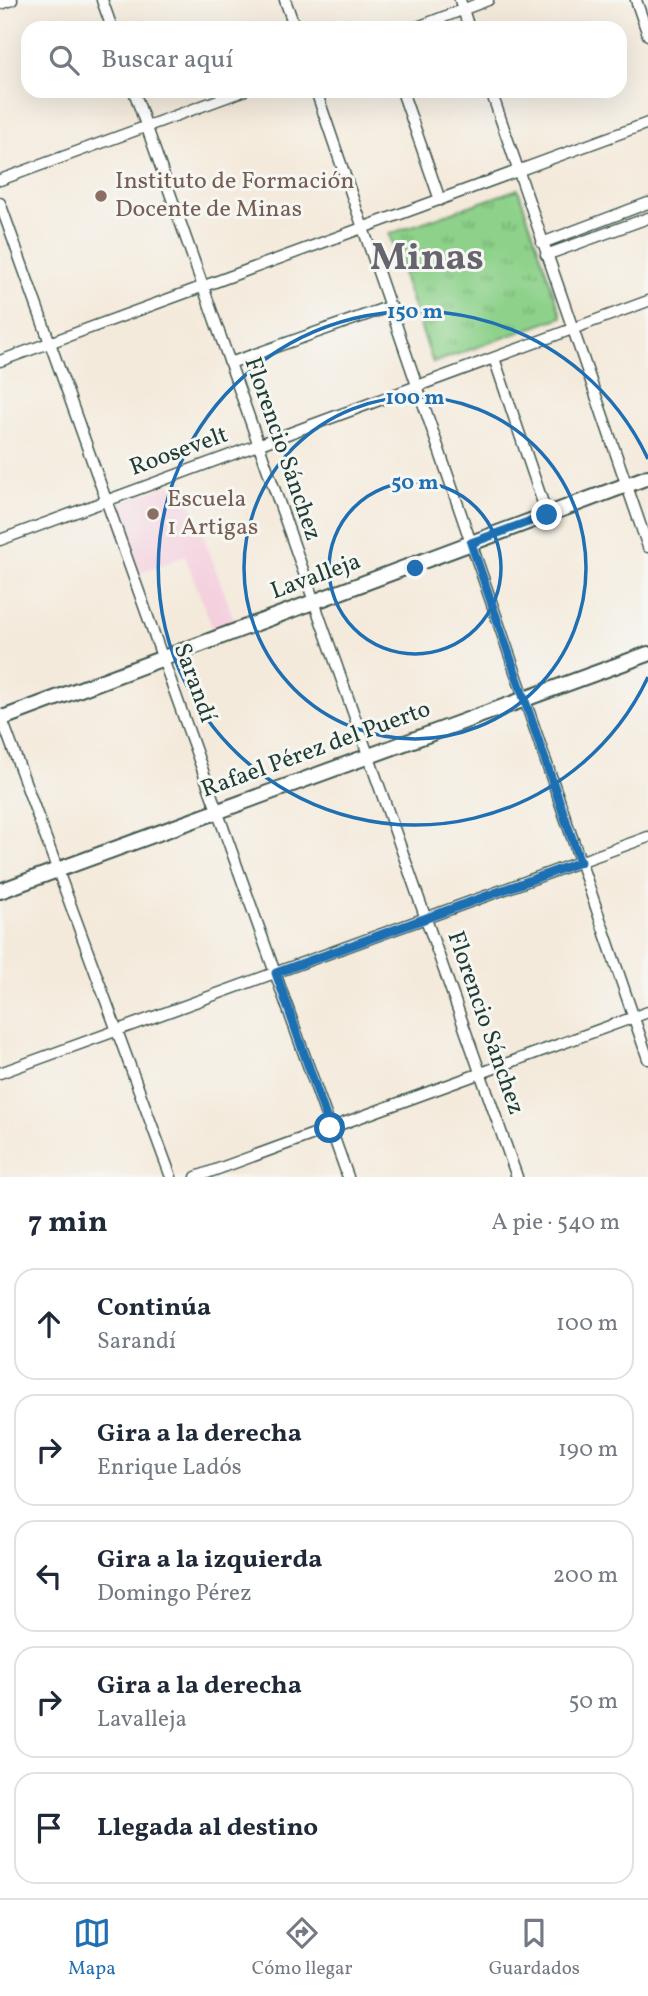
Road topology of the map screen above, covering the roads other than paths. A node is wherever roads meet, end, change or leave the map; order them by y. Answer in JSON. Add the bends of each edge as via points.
{"nodes":[{"id":1,"x":12,"y":0,"type":"edge"},
{"id":2,"x":102,"y":0,"type":"edge"},
{"id":3,"x":285,"y":0,"type":"edge"},
{"id":4,"x":488,"y":0,"type":"edge"},
{"id":5,"x":636,"y":0,"type":"edge"},
{"id":6,"x":0,"y":4,"type":"edge"},
{"id":7,"x":461,"y":5,"type":"edge"},
{"id":8,"x":110,"y":21,"type":"edge"},
{"id":9,"x":292,"y":21,"type":"edge"},
{"id":10,"x":429,"y":21,"type":"edge"},
{"id":11,"x":648,"y":35,"type":"edge"},
{"id":12,"x":136,"y":98,"type":"edge"},
{"id":13,"x":224,"y":98,"type":"edge"},
{"id":14,"x":318,"y":98,"type":"edge"},
{"id":15,"x":404,"y":98,"type":"edge"},
{"id":16,"x":493,"y":98,"type":"edge"},
{"id":17,"x":648,"y":123,"type":"edge"},
{"id":18,"x":146,"y":127,"type":"junction"},
{"id":19,"x":519,"y":172,"type":"junction"},
{"id":20,"x":0,"y":180,"type":"edge"},
{"id":21,"x":440,"y":200,"type":"junction"},
{"id":22,"x":0,"y":202,"type":"edge"},
{"id":23,"x":648,"y":202,"type":"edge"},
{"id":24,"x":648,"y":218,"type":"edge"},
{"id":25,"x":364,"y":228,"type":"junction"},
{"id":26,"x":542,"y":243,"type":"junction"},
{"id":27,"x":546,"y":255,"type":"junction"},
{"id":28,"x":203,"y":287,"type":"junction"},
{"id":29,"x":648,"y":301,"type":"edge"},
{"id":30,"x":391,"y":306,"type":"junction"},
{"id":31,"x":572,"y":328,"type":"junction"},
{"id":32,"x":50,"y":343,"type":"junction"},
{"id":33,"x":494,"y":358,"type":"junction"},
{"id":34,"x":0,"y":362,"type":"edge"},
{"id":35,"x":230,"y":363,"type":"junction"},
{"id":36,"x":418,"y":387,"type":"junction"},
{"id":37,"x":259,"y":445,"type":"junction"},
{"id":38,"x":648,"y":477,"type":"edge"},
{"id":39,"x":626,"y":486,"type":"junction"},
{"id":40,"x":107,"y":501,"type":"junction"},
{"id":41,"x":547,"y":515,"type":"junction"},
{"id":42,"x":0,"y":540,"type":"edge"},
{"id":43,"x":471,"y":543,"type":"junction"},
{"id":44,"x":648,"y":547,"type":"edge"},
{"id":45,"x":314,"y":602,"type":"junction"},
{"id":46,"x":648,"y":654,"type":"edge"},
{"id":47,"x":163,"y":658,"type":"junction"},
{"id":48,"x":523,"y":699,"type":"junction"},
{"id":49,"x":1,"y":717,"type":"edge"},
{"id":50,"x":368,"y":756,"type":"junction"},
{"id":51,"x":218,"y":810,"type":"junction"},
{"id":52,"x":648,"y":837,"type":"edge"},
{"id":53,"x":580,"y":862,"type":"junction"},
{"id":54,"x":57,"y":869,"type":"junction"},
{"id":55,"x":0,"y":891,"type":"edge"},
{"id":56,"x":426,"y":918,"type":"junction"},
{"id":57,"x":276,"y":973,"type":"junction"},
{"id":58,"x":648,"y":1012,"type":"edge"},
{"id":59,"x":634,"y":1017,"type":"junction"},
{"id":60,"x":117,"y":1031,"type":"junction"},
{"id":61,"x":648,"y":1059,"type":"edge"},
{"id":62,"x":0,"y":1073,"type":"edge"},
{"id":63,"x":480,"y":1073,"type":"junction"},
{"id":64,"x":330,"y":1128,"type":"junction"},
{"id":65,"x":171,"y":1177,"type":"edge"},
{"id":66,"x":195,"y":1177,"type":"edge"},
{"id":67,"x":348,"y":1177,"type":"edge"},
{"id":68,"x":517,"y":1177,"type":"edge"}],
"edges":[{"from":1,"to":6,"type":"street"},
{"from":2,"to":8,"type":"street"},
{"from":3,"to":9,"type":"street"},
{"from":4,"to":7,"type":"street"},
{"from":5,"to":11,"type":"street"},
{"from":7,"to":10,"type":"street"},
{"from":12,"to":18,"type":"street","name":"Florencio Sánchez"},
{"from":13,"to":18,"type":"street"},
{"from":14,"to":25,"type":"street"},
{"from":15,"to":21,"type":"street"},
{"from":16,"to":19,"type":"street"},
{"from":17,"to":19,"type":"street"},
{"from":18,"to":20,"type":"street"},
{"from":18,"to":28,"type":"street","name":"Florencio Sánchez"},
{"from":19,"to":21,"type":"street"},
{"from":19,"to":26,"type":"street"},
{"from":21,"to":25,"type":"street"},
{"from":22,"to":32,"type":"street","name":"Sarandí"},
{"from":23,"to":26,"type":"street"},
{"from":24,"to":27,"type":"street"},
{"from":25,"to":28,"type":"street"},
{"from":25,"to":30,"type":"street"},
{"from":26,"to":27,"type":"street"},
{"from":27,"to":31,"type":"street"},
{"from":28,"to":32,"type":"street"},
{"from":28,"to":35,"type":"street","name":"Florencio Sánchez"},
{"from":29,"to":31,"type":"street","name":"Roosevelt"},
{"from":30,"to":35,"type":"street"},
{"from":30,"to":36,"type":"street"},
{"from":31,"to":33,"type":"street","name":"Roosevelt"},
{"from":31,"to":39,"type":"street"},
{"from":32,"to":34,"type":"street"},
{"from":32,"to":40,"type":"street","name":"Sarandí"},
{"from":33,"to":36,"type":"street","name":"Roosevelt"},
{"from":33,"to":41,"type":"street"},
{"from":35,"to":37,"type":"street","name":"Florencio Sánchez"},
{"from":36,"to":37,"type":"street","name":"Roosevelt"},
{"from":36,"to":43,"type":"street"},
{"from":37,"to":40,"type":"street","name":"Roosevelt"},
{"from":37,"to":45,"type":"street","name":"Florencio Sánchez"},
{"from":38,"to":39,"type":"main road","name":"Lavalleja"},
{"from":39,"to":41,"type":"main road","name":"Lavalleja"},
{"from":39,"to":44,"type":"street"},
{"from":40,"to":42,"type":"street","name":"Roosevelt"},
{"from":40,"to":47,"type":"street","name":"Sarandí"},
{"from":41,"to":43,"type":"main road","name":"Lavalleja"},
{"from":43,"to":45,"type":"main road","name":"Lavalleja"},
{"from":43,"to":48,"type":"street"},
{"from":45,"to":47,"type":"main road","name":"Lavalleja"},
{"from":45,"to":50,"type":"street","name":"Florencio Sánchez"},
{"from":46,"to":48,"type":"main road","name":"Rafael Pérez del Puerto"},
{"from":47,"to":49,"type":"main road","name":"Lavalleja"},
{"from":47,"to":51,"type":"street","name":"Sarandí"},
{"from":48,"to":50,"type":"main road","name":"Rafael Pérez del Puerto"},
{"from":48,"to":53,"type":"street"},
{"from":49,"to":54,"type":"street"},
{"from":50,"to":51,"type":"main road","name":"Rafael Pérez del Puerto"},
{"from":50,"to":56,"type":"street","name":"Florencio Sánchez"},
{"from":51,"to":54,"type":"main road","name":"Rafael Pérez del Puerto"},
{"from":51,"to":57,"type":"street","name":"Sarandí"},
{"from":52,"to":53,"type":"street"},
{"from":53,"to":56,"type":"street"},
{"from":53,"to":59,"type":"street"},
{"from":54,"to":55,"type":"main road","name":"Rafael Pérez del Puerto"},
{"from":54,"to":60,"type":"street"},
{"from":56,"to":57,"type":"street"},
{"from":56,"to":63,"type":"street","name":"Florencio Sánchez"},
{"from":57,"to":60,"type":"street"},
{"from":57,"to":64,"type":"street","name":"Sarandí"},
{"from":58,"to":59,"type":"street"},
{"from":59,"to":61,"type":"street"},
{"from":59,"to":63,"type":"street"},
{"from":60,"to":62,"type":"street"},
{"from":60,"to":65,"type":"street"},
{"from":63,"to":64,"type":"street"},
{"from":63,"to":68,"type":"street","name":"Florencio Sánchez"},
{"from":64,"to":66,"type":"street"},
{"from":64,"to":67,"type":"street","name":"Sarandí"}]}
